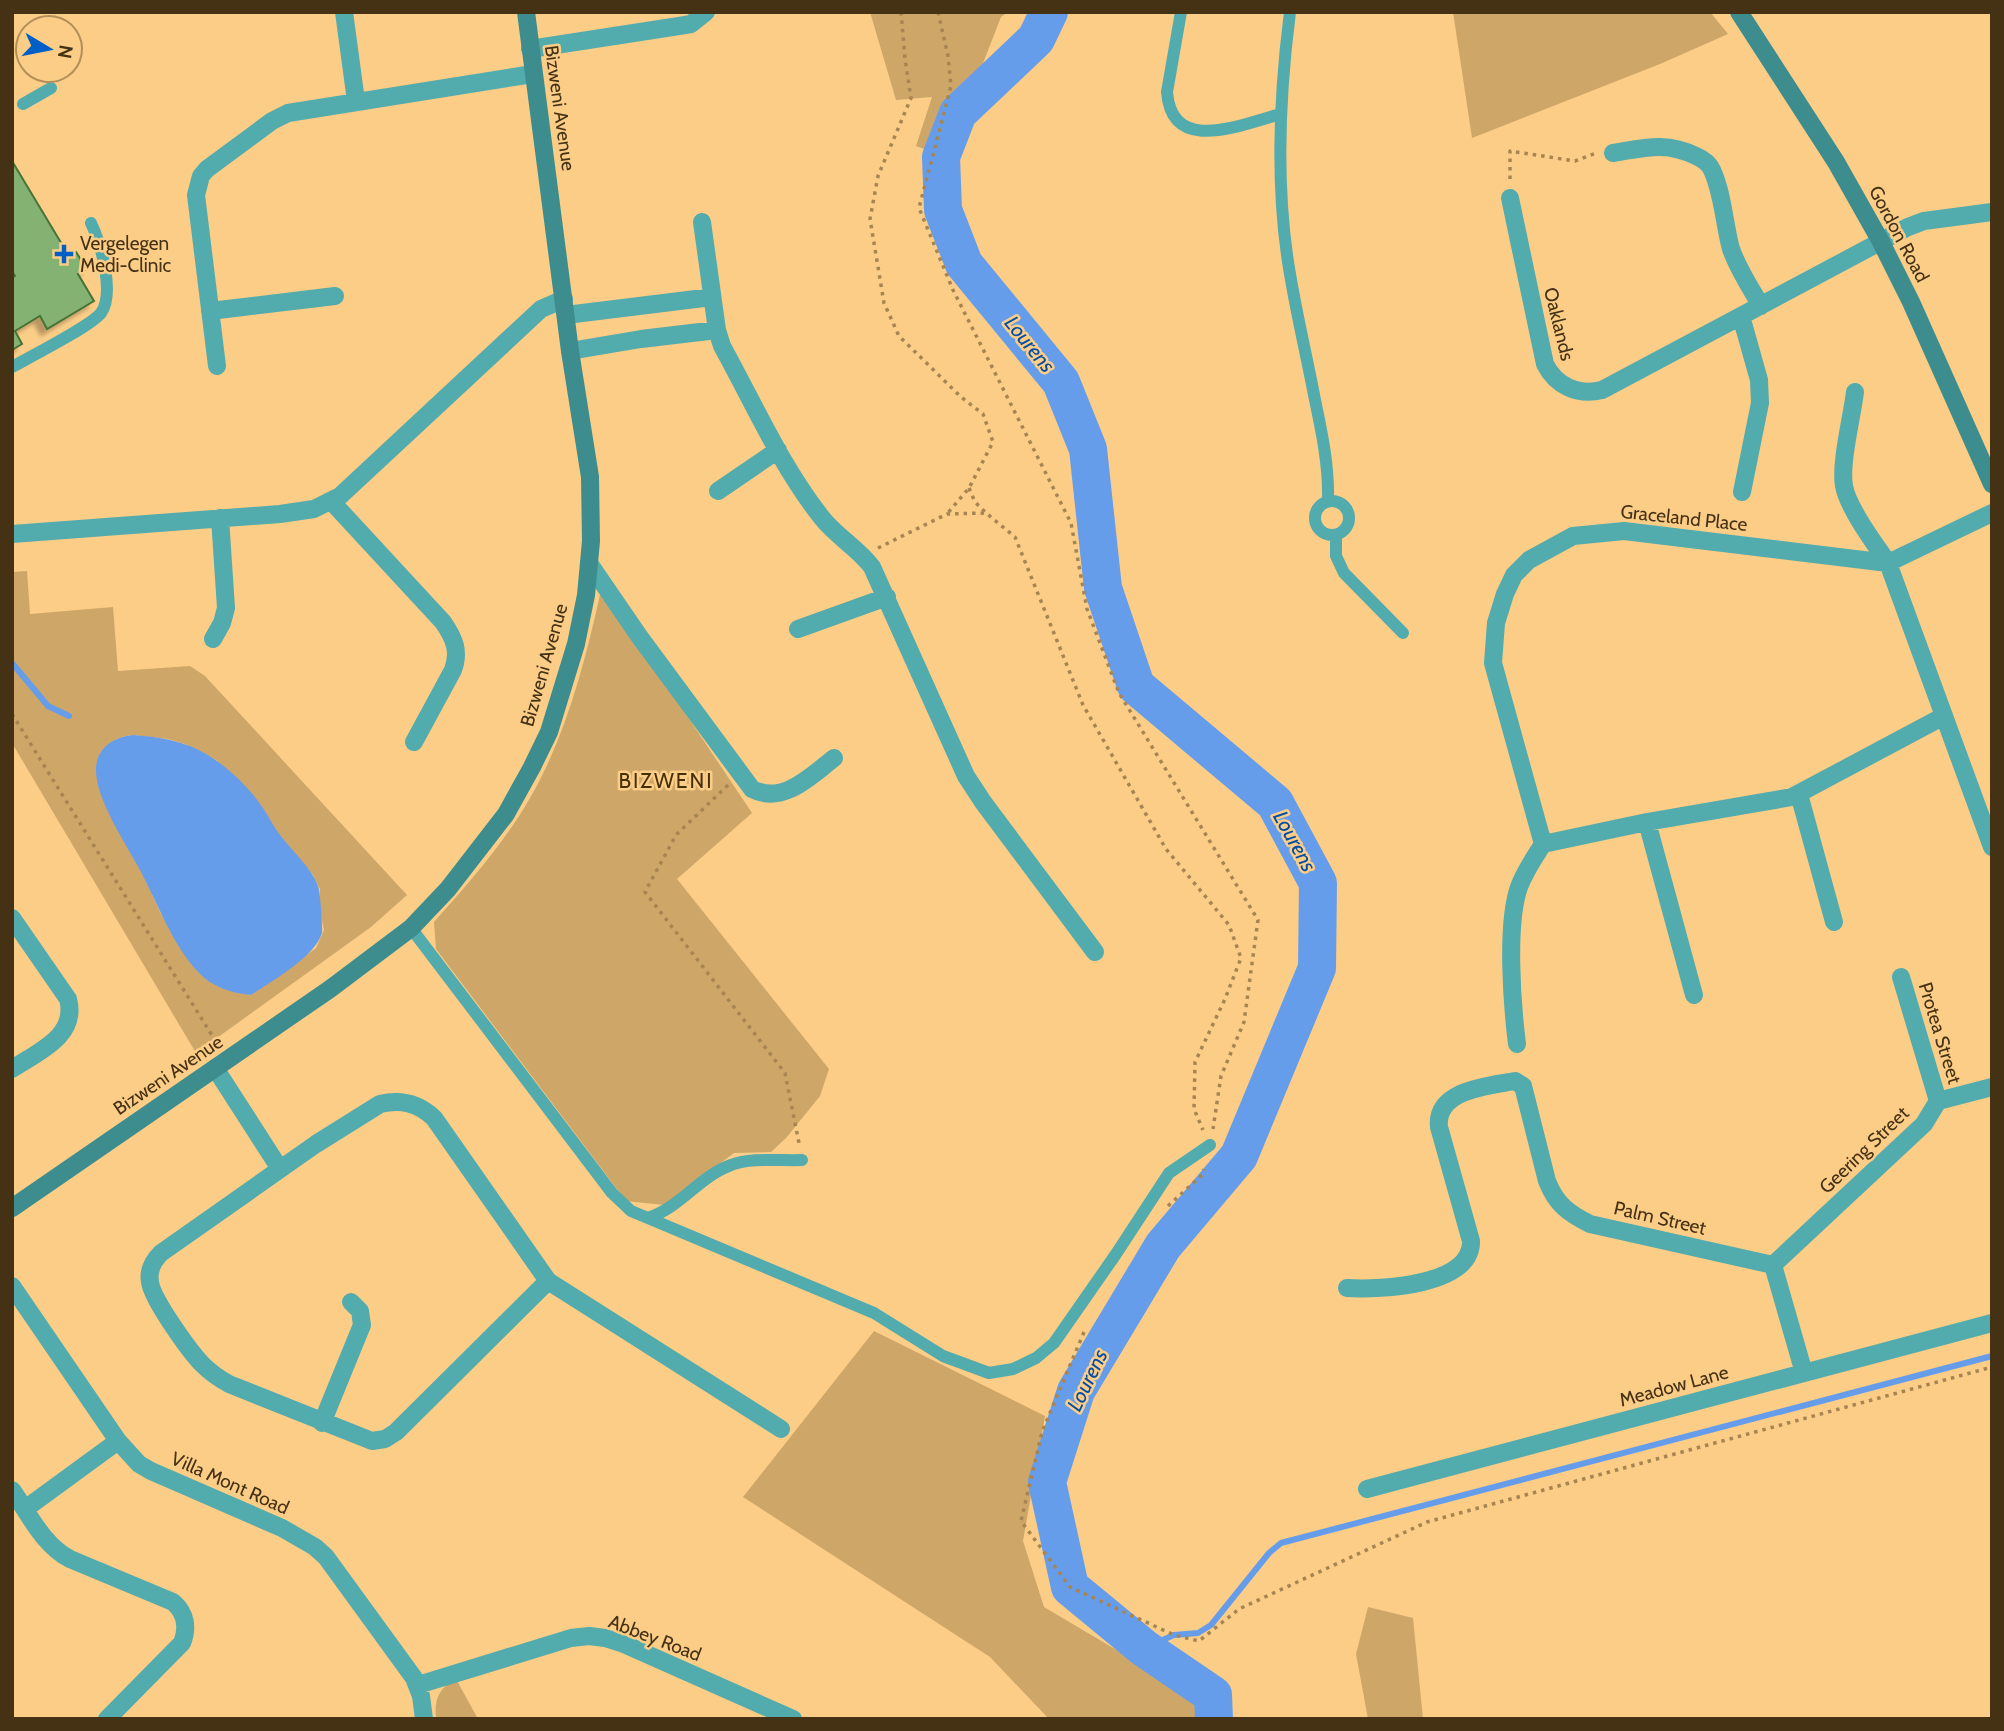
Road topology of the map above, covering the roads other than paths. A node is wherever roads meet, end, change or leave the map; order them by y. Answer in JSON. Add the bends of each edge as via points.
{"nodes":[{"id":1,"x":344,"y":12,"type":"edge"},
{"id":2,"x":526,"y":12,"type":"edge"},
{"id":3,"x":706,"y":12,"type":"edge"},
{"id":4,"x":1181,"y":12,"type":"edge"},
{"id":5,"x":1290,"y":12,"type":"edge"},
{"id":6,"x":1739,"y":14,"type":"edge"},
{"id":7,"x":530,"y":49,"type":"junction"},
{"id":8,"x":533,"y":74,"type":"junction"},
{"id":9,"x":51,"y":88,"type":"dead end"},
{"id":10,"x":356,"y":101,"type":"junction"},
{"id":11,"x":23,"y":104,"type":"dead end"},
{"id":12,"x":1282,"y":114,"type":"junction"},
{"id":13,"x":1612,"y":153,"type":"road end"},
{"id":14,"x":1510,"y":198,"type":"road end"},
{"id":15,"x":1992,"y":212,"type":"edge"},
{"id":16,"x":702,"y":222,"type":"dead end"},
{"id":17,"x":92,"y":223,"type":"dead end"},
{"id":18,"x":1880,"y":240,"type":"junction"},
{"id":19,"x":335,"y":296,"type":"dead end"},
{"id":20,"x":712,"y":297,"type":"junction"},
{"id":21,"x":1761,"y":306,"type":"junction"},
{"id":22,"x":565,"y":307,"type":"junction"},
{"id":23,"x":210,"y":311,"type":"junction"},
{"id":24,"x":1741,"y":316,"type":"junction"},
{"id":25,"x":717,"y":330,"type":"junction"},
{"id":26,"x":570,"y":351,"type":"junction"},
{"id":27,"x":217,"y":366,"type":"dead end"},
{"id":28,"x":12,"y":367,"type":"edge"},
{"id":29,"x":1855,"y":393,"type":"dead end"},
{"id":30,"x":778,"y":450,"type":"junction"},
{"id":31,"x":1992,"y":484,"type":"edge"},
{"id":32,"x":718,"y":491,"type":"dead end"},
{"id":33,"x":1742,"y":492,"type":"dead end"},
{"id":34,"x":1328,"y":500,"type":"junction"},
{"id":35,"x":332,"y":502,"type":"junction"},
{"id":36,"x":1992,"y":513,"type":"edge"},
{"id":37,"x":220,"y":518,"type":"junction"},
{"id":38,"x":12,"y":534,"type":"edge"},
{"id":39,"x":1336,"y":535,"type":"junction"},
{"id":40,"x":589,"y":562,"type":"junction"},
{"id":41,"x":1888,"y":563,"type":"junction"},
{"id":42,"x":887,"y":597,"type":"junction"},
{"id":43,"x":798,"y":629,"type":"dead end"},
{"id":44,"x":1403,"y":633,"type":"dead end"},
{"id":45,"x":213,"y":639,"type":"dead end"},
{"id":46,"x":1944,"y":716,"type":"junction"},
{"id":47,"x":414,"y":742,"type":"dead end"},
{"id":48,"x":834,"y":758,"type":"dead end"},
{"id":49,"x":1800,"y":794,"type":"junction"},
{"id":50,"x":1647,"y":821,"type":"junction"},
{"id":51,"x":1543,"y":844,"type":"junction"},
{"id":52,"x":1992,"y":847,"type":"edge"},
{"id":53,"x":12,"y":918,"type":"edge"},
{"id":54,"x":1834,"y":922,"type":"dead end"},
{"id":55,"x":411,"y":928,"type":"junction"},
{"id":56,"x":1095,"y":952,"type":"dead end"},
{"id":57,"x":1901,"y":976,"type":"dead end"},
{"id":58,"x":1694,"y":995,"type":"dead end"},
{"id":59,"x":1517,"y":1044,"type":"dead end"},
{"id":60,"x":221,"y":1064,"type":"junction"},
{"id":61,"x":12,"y":1069,"type":"edge"},
{"id":62,"x":1992,"y":1087,"type":"edge"},
{"id":63,"x":1938,"y":1101,"type":"junction"},
{"id":64,"x":1210,"y":1145,"type":"road end"},
{"id":65,"x":802,"y":1160,"type":"road end"},
{"id":66,"x":280,"y":1169,"type":"junction"},
{"id":67,"x":12,"y":1208,"type":"edge"},
{"id":68,"x":648,"y":1218,"type":"junction"},
{"id":69,"x":1773,"y":1265,"type":"junction"},
{"id":70,"x":548,"y":1281,"type":"junction"},
{"id":71,"x":12,"y":1286,"type":"edge"},
{"id":72,"x":1347,"y":1288,"type":"dead end"},
{"id":73,"x":351,"y":1302,"type":"dead end"},
{"id":74,"x":1992,"y":1323,"type":"edge"},
{"id":75,"x":1804,"y":1373,"type":"junction"},
{"id":76,"x":322,"y":1423,"type":"junction"},
{"id":77,"x":781,"y":1429,"type":"dead end"},
{"id":78,"x":118,"y":1441,"type":"junction"},
{"id":79,"x":1367,"y":1489,"type":"dead end"},
{"id":80,"x":12,"y":1490,"type":"edge"},
{"id":81,"x":25,"y":1509,"type":"junction"},
{"id":82,"x":418,"y":1685,"type":"junction"},
{"id":83,"x":107,"y":1719,"type":"edge"},
{"id":84,"x":424,"y":1719,"type":"edge"},
{"id":85,"x":793,"y":1719,"type":"edge"}],
"edges":[{"from":1,"to":10,"type":"street"},
{"from":2,"to":7,"type":"street","name":"Bizweni Avenue"},
{"from":3,"to":7,"type":"street","via":[[691,24]]},
{"from":4,"to":12,"type":"lane","via":[[1167,92],[1180,124],[1197,132]]},
{"from":5,"to":12,"type":"lane"},
{"from":6,"to":18,"type":"street","name":"Gordon Road","via":[[1807,115]]},
{"from":7,"to":8,"type":"street","name":"Bizweni Avenue"},
{"from":8,"to":10,"type":"street"},
{"from":8,"to":22,"type":"street","name":"Bizweni Avenue"},
{"from":9,"to":11,"type":"lane"},
{"from":10,"to":23,"type":"street","via":[[280,116],[201,176],[196,195]]},
{"from":12,"to":34,"type":"lane","via":[[1284,232],[1325,451]]},
{"from":13,"to":21,"type":"street","via":[[1675,147],[1709,164],[1731,249]]},
{"from":14,"to":24,"type":"street","name":"Oaklands","via":[[1545,364],[1565,386],[1590,393],[1602,390]]},
{"from":15,"to":18,"type":"street","name":"Oaklands","via":[[1908,226]]},
{"from":16,"to":20,"type":"street"},
{"from":17,"to":28,"type":"lane","via":[[100,242],[107,293],[103,310]]},
{"from":18,"to":21,"type":"street","name":"Oaklands"},
{"from":18,"to":31,"type":"street","name":"Gordon Road"},
{"from":19,"to":23,"type":"street"},
{"from":20,"to":22,"type":"street"},
{"from":20,"to":25,"type":"street"},
{"from":21,"to":24,"type":"street","name":"Oaklands"},
{"from":22,"to":26,"type":"street","name":"Bizweni Avenue"},
{"from":22,"to":35,"type":"street","via":[[541,309]]},
{"from":23,"to":27,"type":"street"},
{"from":24,"to":33,"type":"street","via":[[1759,380]]},
{"from":25,"to":26,"type":"street"},
{"from":25,"to":30,"type":"street"},
{"from":26,"to":40,"type":"street","name":"Bizweni Avenue","via":[[590,477]]},
{"from":29,"to":41,"type":"street","via":[[1844,487]]},
{"from":30,"to":32,"type":"street"},
{"from":30,"to":42,"type":"street","via":[[823,519],[863,554]]},
{"from":34,"to":39,"type":"lane","via":[[1338,501],[1348,512],[1347,526]]},
{"from":34,"to":39,"type":"lane","via":[[1319,506],[1314,519],[1321,532]]},
{"from":35,"to":37,"type":"street","via":[[304,511]]},
{"from":35,"to":47,"type":"street","via":[[443,622],[455,643],[453,670]]},
{"from":36,"to":41,"type":"street"},
{"from":37,"to":38,"type":"street"},
{"from":37,"to":45,"type":"street","via":[[226,608]]},
{"from":39,"to":44,"type":"lane","via":[[1336,556],[1344,573]]},
{"from":40,"to":48,"type":"street","via":[[752,789],[773,794],[799,786]]},
{"from":40,"to":55,"type":"street","name":"Bizweni Avenue","via":[[576,644],[532,767],[478,852]]},
{"from":41,"to":46,"type":"street"},
{"from":41,"to":51,"type":"street","name":"Graceland Place","via":[[1624,531],[1573,536],[1529,561],[1514,575],[1505,594],[1496,622],[1493,663]]},
{"from":42,"to":43,"type":"street"},
{"from":42,"to":56,"type":"street","via":[[966,776]]},
{"from":46,"to":49,"type":"street"},
{"from":46,"to":52,"type":"street"},
{"from":49,"to":50,"type":"street"},
{"from":49,"to":54,"type":"street"},
{"from":50,"to":51,"type":"street"},
{"from":50,"to":58,"type":"street"},
{"from":51,"to":59,"type":"street","via":[[1525,873],[1515,904],[1513,1013]]},
{"from":53,"to":61,"type":"street","via":[[68,999],[71,1014],[60,1037]]},
{"from":55,"to":60,"type":"street","name":"Bizweni Avenue"},
{"from":55,"to":68,"type":"lane","via":[[612,1193],[631,1211]]},
{"from":57,"to":63,"type":"street","name":"Protea Street"},
{"from":60,"to":66,"type":"street"},
{"from":60,"to":67,"type":"street","name":"Bizweni Avenue"},
{"from":62,"to":63,"type":"street"},
{"from":63,"to":69,"type":"street","name":"Geering Street","via":[[1924,1124]]},
{"from":64,"to":68,"type":"lane","via":[[1169,1173],[1054,1343],[1013,1369],[989,1373],[943,1356],[874,1313]]},
{"from":65,"to":68,"type":"lane","via":[[732,1164],[673,1207]]},
{"from":66,"to":70,"type":"street","via":[[370,1108],[390,1101],[419,1107],[434,1118]]},
{"from":66,"to":76,"type":"street","via":[[161,1253],[152,1264],[149,1280],[194,1355],[216,1377]]},
{"from":69,"to":72,"type":"street","name":"Palm Street","via":[[1590,1224],[1567,1212],[1547,1181],[1525,1092],[1520,1082],[1510,1082],[1457,1095],[1446,1101],[1438,1115],[1471,1241],[1466,1260],[1456,1269],[1405,1285]]},
{"from":69,"to":75,"type":"street"},
{"from":70,"to":76,"type":"street","via":[[391,1436],[365,1440]]},
{"from":70,"to":77,"type":"street"},
{"from":71,"to":78,"type":"street","name":"Villa Mont Road"},
{"from":73,"to":76,"type":"street","via":[[360,1311],[362,1325]]},
{"from":74,"to":75,"type":"street","name":"Meadow Lane"},
{"from":75,"to":79,"type":"street","name":"Meadow Lane"},
{"from":78,"to":81,"type":"street"},
{"from":78,"to":82,"type":"street","name":"Villa Mont Road","via":[[151,1471],[315,1546]]},
{"from":80,"to":81,"type":"street"},
{"from":81,"to":83,"type":"street","via":[[63,1555],[165,1598],[183,1614],[186,1633],[182,1643]]},
{"from":82,"to":84,"type":"street","name":"Villa Mont Road"},
{"from":82,"to":85,"type":"street","name":"Abbey Road","via":[[550,1643],[589,1636],[624,1644]]}]}
